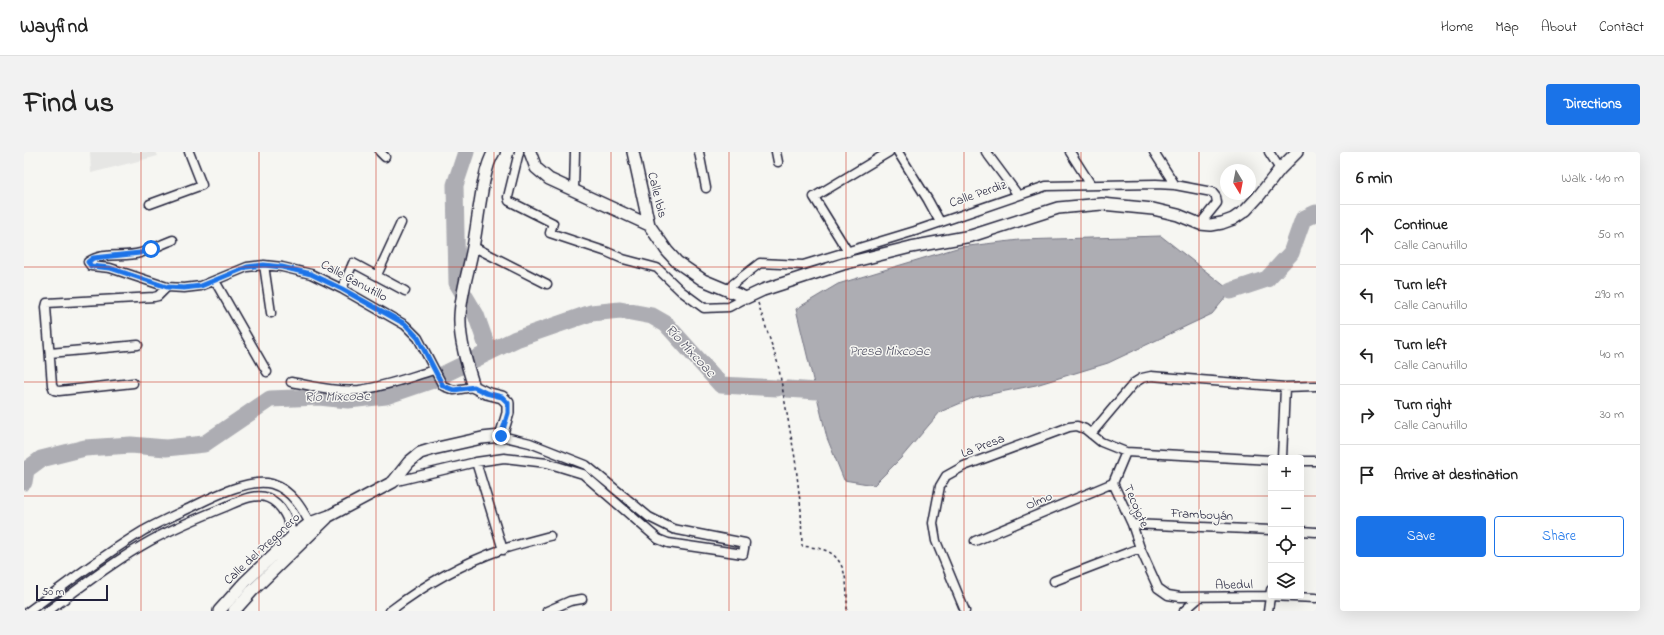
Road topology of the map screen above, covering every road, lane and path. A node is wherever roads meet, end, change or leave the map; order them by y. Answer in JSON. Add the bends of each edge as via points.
{"nodes":[{"id":1,"x":190,"y":152,"type":"edge"},
{"id":2,"x":494,"y":152,"type":"edge"},
{"id":3,"x":519,"y":152,"type":"edge"},
{"id":4,"x":530,"y":152,"type":"edge"},
{"id":5,"x":575,"y":152,"type":"edge"},
{"id":6,"x":633,"y":152,"type":"edge"},
{"id":7,"x":700,"y":152,"type":"edge"},
{"id":8,"x":776,"y":152,"type":"edge"},
{"id":9,"x":889,"y":152,"type":"edge"},
{"id":10,"x":898,"y":152,"type":"edge"},
{"id":11,"x":986,"y":152,"type":"edge"},
{"id":12,"x":1070,"y":152,"type":"edge"},
{"id":13,"x":1154,"y":152,"type":"edge"},
{"id":14,"x":1269,"y":152,"type":"edge"},
{"id":15,"x":1297,"y":152,"type":"edge"},
{"id":16,"x":778,"y":162,"type":"dead end"},
{"id":17,"x":1280,"y":169,"type":"junction"},
{"id":18,"x":1091,"y":185,"type":"junction"},
{"id":19,"x":1174,"y":185,"type":"junction"},
{"id":20,"x":706,"y":188,"type":"dead end"},
{"id":21,"x":574,"y":190,"type":"junction"},
{"id":22,"x":1018,"y":195,"type":"junction"},
{"id":23,"x":150,"y":204,"type":"dead end"},
{"id":24,"x":940,"y":222,"type":"junction"},
{"id":25,"x":401,"y":223,"type":"dead end"},
{"id":26,"x":1200,"y":224,"type":"junction"},
{"id":27,"x":649,"y":225,"type":"junction"},
{"id":28,"x":173,"y":240,"type":"dead end"},
{"id":29,"x":474,"y":246,"type":"junction"},
{"id":30,"x":848,"y":252,"type":"junction"},
{"id":31,"x":264,"y":265,"type":"junction"},
{"id":32,"x":377,"y":275,"type":"junction"},
{"id":33,"x":215,"y":281,"type":"junction"},
{"id":34,"x":547,"y":284,"type":"dead end"},
{"id":35,"x":167,"y":287,"type":"junction"},
{"id":36,"x":342,"y":289,"type":"junction"},
{"id":37,"x":405,"y":291,"type":"dead end"},
{"id":38,"x":742,"y":294,"type":"junction"},
{"id":39,"x":271,"y":313,"type":"dead end"},
{"id":40,"x":138,"y":345,"type":"dead end"},
{"id":41,"x":50,"y":353,"type":"junction"},
{"id":42,"x":434,"y":370,"type":"junction"},
{"id":43,"x":267,"y":372,"type":"dead end"},
{"id":44,"x":291,"y":382,"type":"dead end"},
{"id":45,"x":133,"y":383,"type":"dead end"},
{"id":46,"x":1316,"y":386,"type":"edge"},
{"id":47,"x":474,"y":387,"type":"junction"},
{"id":48,"x":1285,"y":387,"type":"junction"},
{"id":49,"x":1091,"y":434,"type":"junction"},
{"id":50,"x":501,"y":436,"type":"junction"},
{"id":51,"x":1126,"y":452,"type":"junction"},
{"id":52,"x":1282,"y":455,"type":"edge"},
{"id":53,"x":1268,"y":460,"type":"edge"},
{"id":54,"x":1304,"y":461,"type":"edge"},
{"id":55,"x":1316,"y":461,"type":"edge"},
{"id":56,"x":476,"y":462,"type":"junction"},
{"id":57,"x":393,"y":482,"type":"junction"},
{"id":58,"x":1113,"y":483,"type":"junction"},
{"id":59,"x":1132,"y":524,"type":"junction"},
{"id":60,"x":312,"y":527,"type":"junction"},
{"id":61,"x":1268,"y":530,"type":"edge"},
{"id":62,"x":1304,"y":531,"type":"edge"},
{"id":63,"x":1316,"y":532,"type":"edge"},
{"id":64,"x":293,"y":536,"type":"junction"},
{"id":65,"x":550,"y":536,"type":"dead end"},
{"id":66,"x":975,"y":542,"type":"dead end"},
{"id":67,"x":297,"y":548,"type":"junction"},
{"id":68,"x":1140,"y":548,"type":"junction"},
{"id":69,"x":503,"y":550,"type":"junction"},
{"id":70,"x":1054,"y":581,"type":"dead end"},
{"id":71,"x":1268,"y":593,"type":"edge"},
{"id":72,"x":1168,"y":595,"type":"joint"},
{"id":73,"x":1200,"y":597,"type":"junction"},
{"id":74,"x":1304,"y":597,"type":"edge"},
{"id":75,"x":1316,"y":598,"type":"edge"},
{"id":76,"x":582,"y":599,"type":"dead end"},
{"id":77,"x":1270,"y":599,"type":"edge"},
{"id":78,"x":28,"y":611,"type":"edge"},
{"id":79,"x":48,"y":611,"type":"edge"},
{"id":80,"x":219,"y":611,"type":"edge"},
{"id":81,"x":234,"y":611,"type":"edge"},
{"id":82,"x":390,"y":611,"type":"edge"},
{"id":83,"x":546,"y":611,"type":"edge"},
{"id":84,"x":847,"y":611,"type":"edge"},
{"id":85,"x":965,"y":611,"type":"edge"},
{"id":86,"x":1184,"y":611,"type":"edge"},
{"id":87,"x":1268,"y":611,"type":"edge"}],
"edges":[{"from":1,"to":23,"type":"street","via":[[202,184]]},
{"from":2,"to":29,"type":"street","via":[[490,157],[484,184]]},
{"from":3,"to":38,"type":"street","name":"Calle Perdiz","via":[[508,200],[553,223],[550,233],[623,259],[657,268],[704,308],[729,307]]},
{"from":4,"to":21,"type":"street","via":[[536,168],[549,179]]},
{"from":5,"to":21,"type":"street"},
{"from":6,"to":27,"type":"street","name":"Calle Ibis"},
{"from":7,"to":20,"type":"street"},
{"from":8,"to":16,"type":"street"},
{"from":9,"to":30,"type":"street","via":[[814,197]]},
{"from":10,"to":24,"type":"street"},
{"from":11,"to":22,"type":"street"},
{"from":12,"to":18,"type":"street"},
{"from":13,"to":19,"type":"street"},
{"from":14,"to":17,"type":"street"},
{"from":15,"to":17,"type":"street"},
{"from":17,"to":26,"type":"street","via":[[1246,210],[1233,219],[1211,225]]},
{"from":18,"to":19,"type":"street","name":"Calle Perdiz"},
{"from":18,"to":22,"type":"street","name":"Calle Perdiz","via":[[1046,186]]},
{"from":19,"to":26,"type":"street","name":"Calle Perdiz","via":[[1212,192],[1216,197],[1217,203]]},
{"from":21,"to":27,"type":"street"},
{"from":22,"to":24,"type":"street","name":"Calle Perdiz"},
{"from":24,"to":30,"type":"street","name":"Calle Perdiz"},
{"from":25,"to":32,"type":"street"},
{"from":26,"to":38,"type":"street","via":[[1153,209],[1102,204],[1058,208],[971,236],[911,247]]},
{"from":27,"to":38,"type":"street","name":"Calle Ibis","via":[[677,262],[703,280]]},
{"from":28,"to":35,"type":"street","name":"Calle Canutillo","via":[[140,253],[93,258],[88,262],[91,266],[110,268]]},
{"from":29,"to":34,"type":"street"},
{"from":29,"to":47,"type":"street","via":[[460,317],[466,360]]},
{"from":30,"to":38,"type":"street","name":"Calle Perdiz","via":[[803,265],[760,263],[733,284]]},
{"from":31,"to":33,"type":"street","name":"Calle Canutillo","via":[[247,267]]},
{"from":31,"to":36,"type":"street","name":"Calle Canutillo","via":[[311,274]]},
{"from":31,"to":39,"type":"street"},
{"from":32,"to":36,"type":"street","via":[[353,263]]},
{"from":32,"to":37,"type":"street"},
{"from":33,"to":35,"type":"street","name":"Calle Canutillo","via":[[201,286]]},
{"from":33,"to":43,"type":"street"},
{"from":35,"to":41,"type":"street","via":[[158,296],[47,303]]},
{"from":36,"to":42,"type":"street","name":"Calle Canutillo","via":[[405,324],[418,338]]},
{"from":38,"to":84,"type":"path","via":[[778,364],[795,458],[802,546],[828,551],[838,560],[843,568]]},
{"from":40,"to":41,"type":"street"},
{"from":41,"to":45,"type":"street","via":[[54,390]]},
{"from":42,"to":44,"type":"street","via":[[358,390],[335,390]]},
{"from":42,"to":47,"type":"street","name":"Calle Canutillo","via":[[443,386],[454,390]]},
{"from":46,"to":48,"type":"street"},
{"from":47,"to":50,"type":"street","via":[[502,397],[508,403],[508,413]]},
{"from":48,"to":49,"type":"street","via":[[1151,376],[1142,378],[1134,383]]},
{"from":48,"to":52,"type":"street"},
{"from":49,"to":51,"type":"street","via":[[1101,442]]},
{"from":49,"to":85,"type":"street","name":"La Presa","via":[[1077,426],[1070,427],[964,466],[946,476],[940,486],[933,523],[941,557]]},
{"from":50,"to":56,"type":"street","name":"Calle del Pregonero","via":[[530,443],[586,465],[649,517],[673,528],[745,543],[743,554],[658,540],[583,474],[546,463],[504,458]]},
{"from":50,"to":57,"type":"street","name":"Calle del Pregonero","via":[[420,453]]},
{"from":51,"to":53,"type":"street"},
{"from":51,"to":58,"type":"street","name":"Tecojote"},
{"from":54,"to":55,"type":"street"},
{"from":56,"to":57,"type":"street","name":"Calle del Pregonero"},
{"from":56,"to":69,"type":"street"},
{"from":57,"to":60,"type":"street","name":"Calle del Pregonero"},
{"from":58,"to":59,"type":"street","name":"Tecojote"},
{"from":58,"to":66,"type":"street","name":"Olmo"},
{"from":59,"to":61,"type":"street","name":"Framboyán"},
{"from":59,"to":68,"type":"street","name":"Tecojote"},
{"from":60,"to":64,"type":"street","name":"Calle del Pregonero"},
{"from":60,"to":67,"type":"street","name":"Calle del Pregonero"},
{"from":60,"to":78,"type":"street","via":[[295,499],[284,489],[257,483],[239,487],[212,497],[144,531],[104,556]]},
{"from":62,"to":63,"type":"street"},
{"from":64,"to":67,"type":"street"},
{"from":64,"to":79,"type":"street","via":[[278,505],[268,498],[258,496],[244,500],[150,541]]},
{"from":64,"to":80,"type":"street","name":"Calle del Pregonero"},
{"from":65,"to":69,"type":"street"},
{"from":67,"to":81,"type":"street","name":"Calle del Pregonero"},
{"from":68,"to":70,"type":"street"},
{"from":68,"to":72,"type":"street","name":"Tecojote","via":[[1158,588]]},
{"from":69,"to":82,"type":"street","via":[[425,586]]},
{"from":71,"to":73,"type":"street","name":"Abedul"},
{"from":72,"to":73,"type":"street","name":"Abedul"},
{"from":73,"to":86,"type":"street","name":"Abedul"},
{"from":74,"to":75,"type":"street","name":"Abedul"},
{"from":76,"to":83,"type":"street"},
{"from":77,"to":87,"type":"street"}]}
